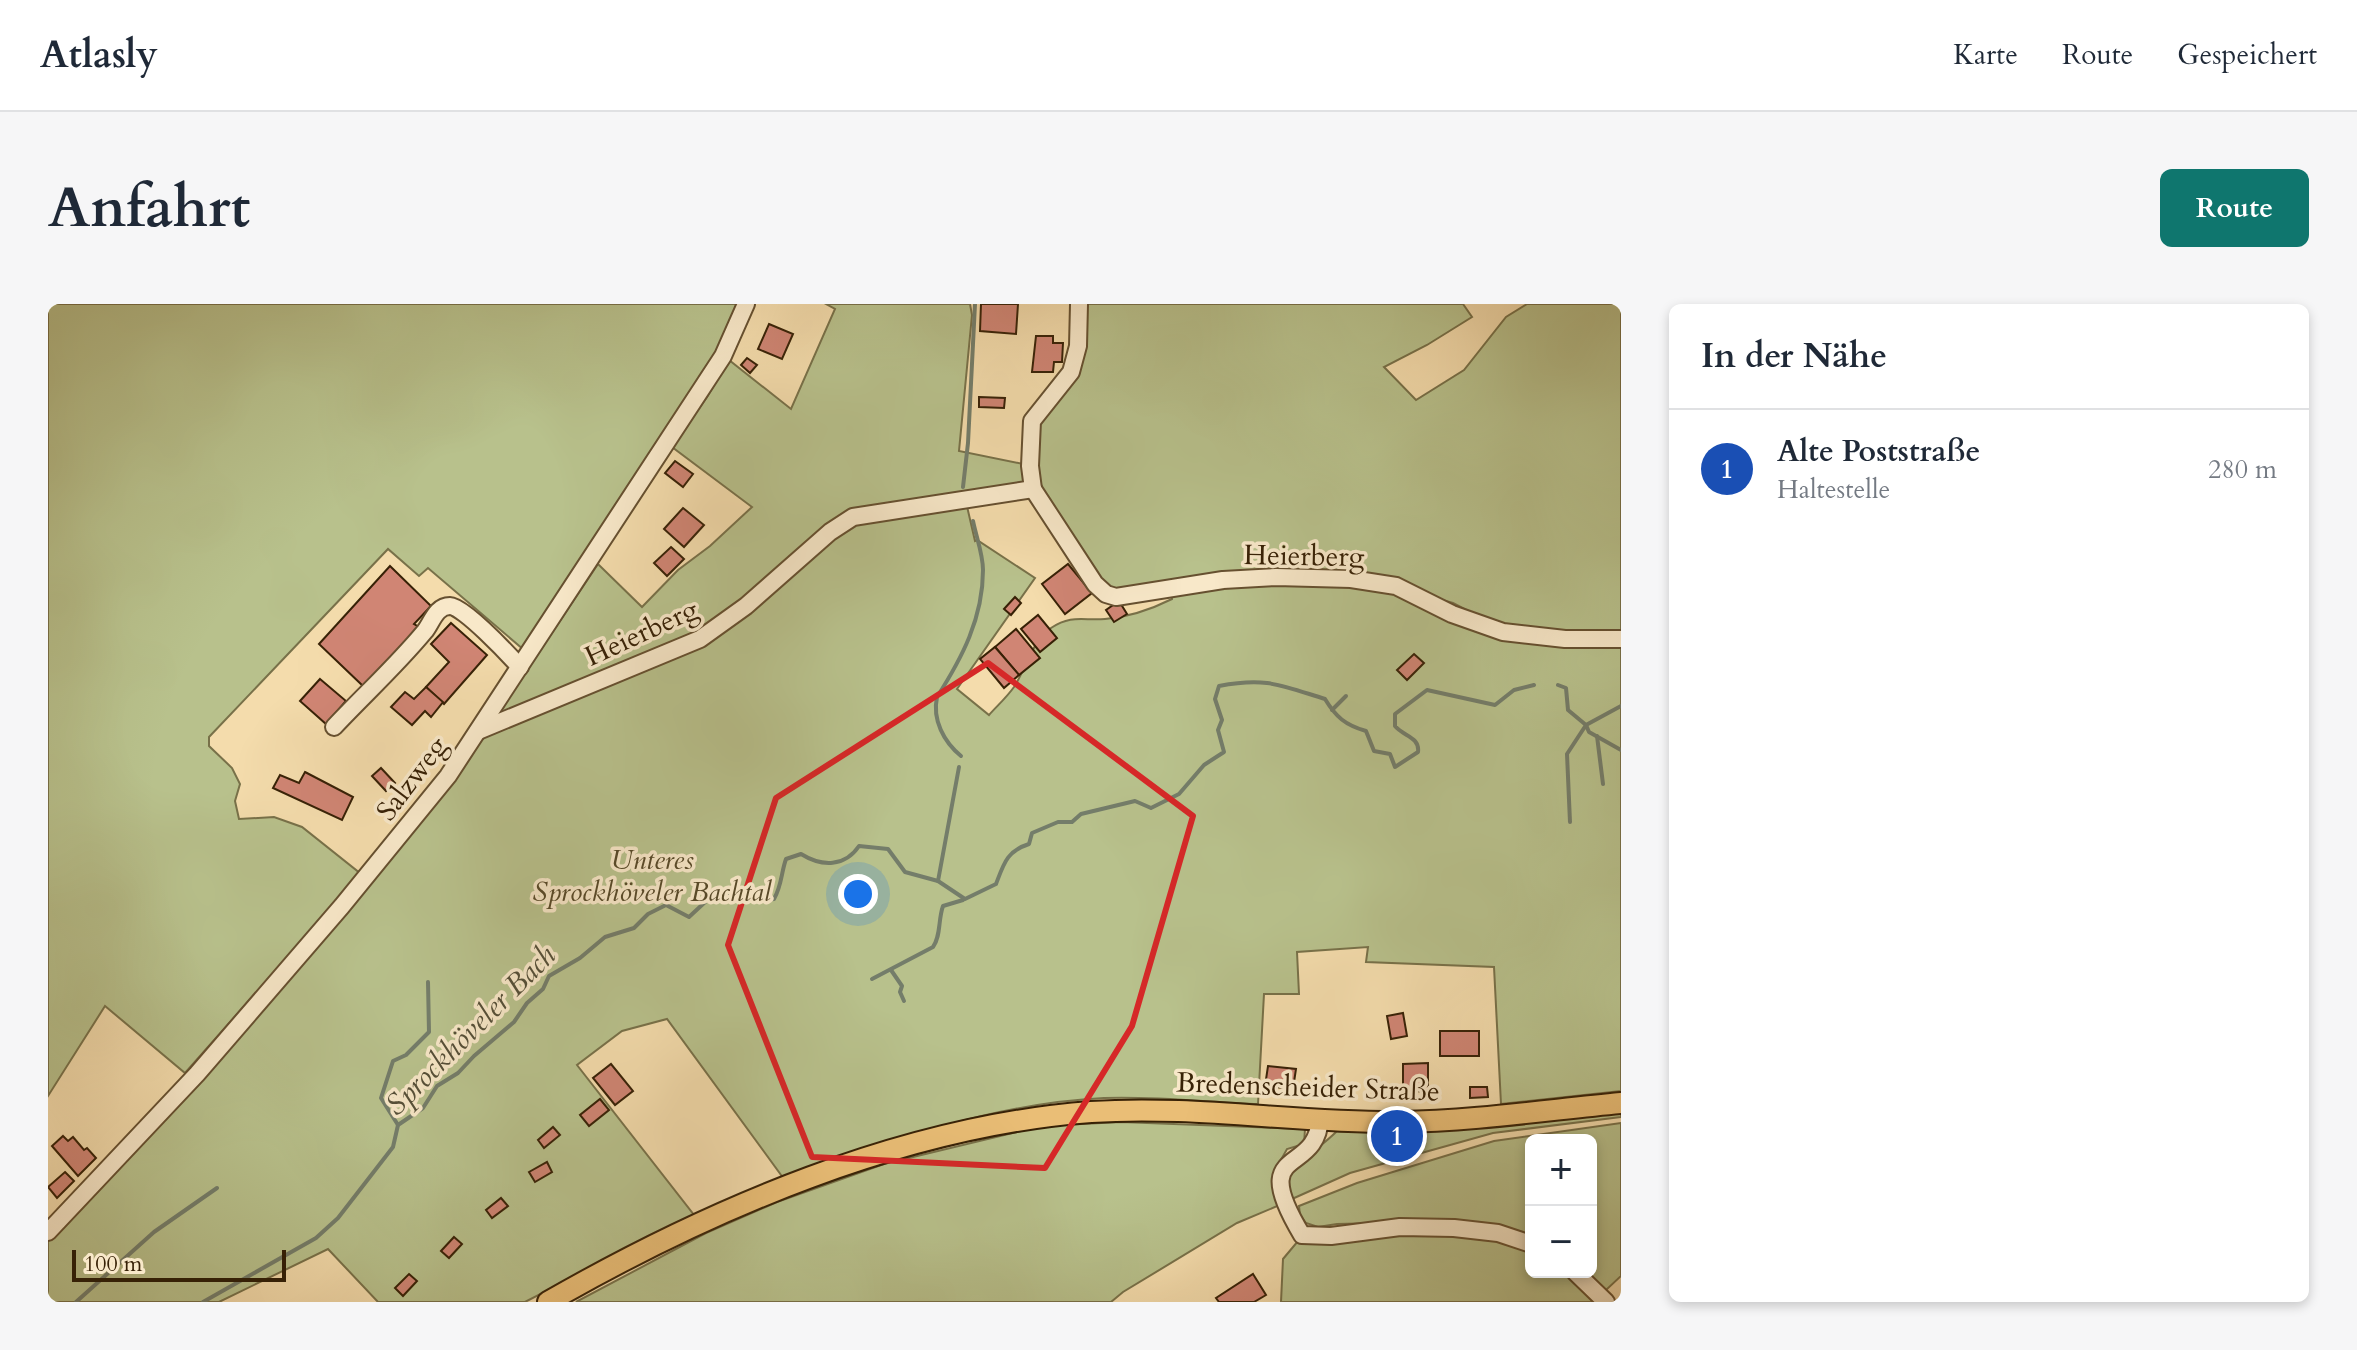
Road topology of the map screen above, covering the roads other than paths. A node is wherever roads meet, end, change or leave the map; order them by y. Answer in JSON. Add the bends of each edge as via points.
{"nodes":[{"id":1,"x":746,"y":304,"type":"edge"},
{"id":2,"x":1079,"y":304,"type":"edge"},
{"id":3,"x":1033,"y":489,"type":"junction"},
{"id":4,"x":1621,"y":639,"type":"edge"},
{"id":5,"x":520,"y":667,"type":"junction"},
{"id":6,"x":334,"y":727,"type":"dead end"},
{"id":7,"x":478,"y":731,"type":"junction"},
{"id":8,"x":1621,"y":1103,"type":"edge"},
{"id":9,"x":1320,"y":1118,"type":"junction"},
{"id":10,"x":48,"y":1232,"type":"edge"},
{"id":11,"x":1525,"y":1242,"type":"edge"},
{"id":12,"x":1581,"y":1278,"type":"edge"},
{"id":13,"x":548,"y":1302,"type":"edge"},
{"id":14,"x":1606,"y":1302,"type":"edge"}],
"edges":[{"from":1,"to":5,"type":"street","name":"Salzweg","via":[[723,356]]},
{"from":2,"to":3,"type":"street","name":"Heierberg","via":[[1071,372],[1032,421]]},
{"from":3,"to":4,"type":"street","name":"Heierberg","via":[[1095,584],[1116,597],[1223,580],[1351,579],[1396,586],[1503,632]]},
{"from":3,"to":7,"type":"street","name":"Heierberg","via":[[853,517],[700,639]]},
{"from":5,"to":6,"type":"street","via":[[456,607],[446,606]]},
{"from":5,"to":7,"type":"street","name":"Salzweg"},
{"from":7,"to":10,"type":"street","name":"Salzweg","via":[[342,906],[197,1074]]},
{"from":8,"to":9,"type":"main road","name":"Bredenscheider Straße","via":[[1420,1121]]},
{"from":9,"to":11,"type":"street","via":[[1314,1144],[1281,1172],[1281,1193],[1302,1235],[1464,1228]]},
{"from":9,"to":13,"type":"main road","name":"Bredenscheider Straße","via":[[1141,1109],[1051,1117],[940,1138],[741,1204]]},
{"from":12,"to":14,"type":"street"}]}
